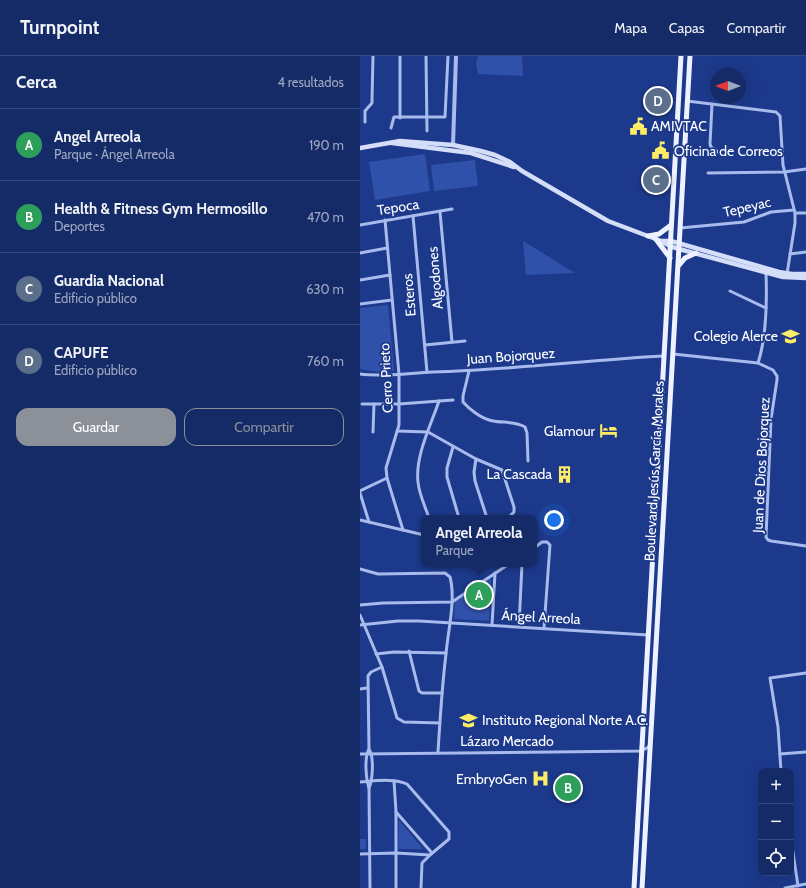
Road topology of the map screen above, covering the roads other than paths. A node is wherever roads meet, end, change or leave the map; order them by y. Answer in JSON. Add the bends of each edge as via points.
{"nodes":[{"id":1,"x":373,"y":56,"type":"edge"},
{"id":2,"x":400,"y":56,"type":"edge"},
{"id":3,"x":426,"y":56,"type":"edge"},
{"id":4,"x":448,"y":56,"type":"edge"},
{"id":5,"x":456,"y":56,"type":"edge"},
{"id":6,"x":681,"y":56,"type":"edge"},
{"id":7,"x":690,"y":56,"type":"edge"},
{"id":8,"x":688,"y":101,"type":"junction"},
{"id":9,"x":710,"y":104,"type":"edge"},
{"id":10,"x":712,"y":104,"type":"joint"},
{"id":11,"x":427,"y":117,"type":"junction"},
{"id":12,"x":400,"y":118,"type":"junction"},
{"id":13,"x":366,"y":122,"type":"dead end"},
{"id":14,"x":391,"y":128,"type":"dead end"},
{"id":15,"x":427,"y":131,"type":"dead end"},
{"id":16,"x":390,"y":143,"type":"junction"},
{"id":17,"x":399,"y":144,"type":"junction"},
{"id":18,"x":453,"y":145,"type":"junction"},
{"id":19,"x":360,"y":148,"type":"edge"},
{"id":20,"x":718,"y":152,"type":"dead end"},
{"id":21,"x":498,"y":161,"type":"junction"},
{"id":22,"x":519,"y":169,"type":"junction"},
{"id":23,"x":806,"y":169,"type":"edge"},
{"id":24,"x":784,"y":172,"type":"junction"},
{"id":25,"x":708,"y":173,"type":"dead end"},
{"id":26,"x":452,"y":210,"type":"dead end"},
{"id":27,"x":440,"y":212,"type":"junction"},
{"id":28,"x":794,"y":212,"type":"junction"},
{"id":29,"x":806,"y":213,"type":"edge"},
{"id":30,"x":413,"y":216,"type":"junction"},
{"id":31,"x":385,"y":220,"type":"junction"},
{"id":32,"x":360,"y":225,"type":"edge"},
{"id":33,"x":671,"y":226,"type":"junction"},
{"id":34,"x":680,"y":228,"type":"junction"},
{"id":35,"x":648,"y":236,"type":"junction"},
{"id":36,"x":655,"y":238,"type":"junction"},
{"id":37,"x":670,"y":243,"type":"junction"},
{"id":38,"x":679,"y":246,"type":"junction"},
{"id":39,"x":388,"y":248,"type":"junction"},
{"id":40,"x":806,"y":252,"type":"edge"},
{"id":41,"x":360,"y":253,"type":"edge"},
{"id":42,"x":696,"y":253,"type":"junction"},
{"id":43,"x":790,"y":254,"type":"junction"},
{"id":44,"x":670,"y":258,"type":"junction"},
{"id":45,"x":729,"y":260,"type":"junction"},
{"id":46,"x":679,"y":265,"type":"junction"},
{"id":47,"x":766,"y":272,"type":"junction"},
{"id":48,"x":806,"y":274,"type":"edge"},
{"id":49,"x":390,"y":275,"type":"junction"},
{"id":50,"x":787,"y":275,"type":"junction"},
{"id":51,"x":806,"y":278,"type":"edge"},
{"id":52,"x":360,"y":280,"type":"edge"},
{"id":53,"x":730,"y":291,"type":"dead end"},
{"id":54,"x":392,"y":300,"type":"junction"},
{"id":55,"x":360,"y":304,"type":"edge"},
{"id":56,"x":766,"y":308,"type":"junction"},
{"id":57,"x":465,"y":341,"type":"dead end"},
{"id":58,"x":452,"y":342,"type":"junction"},
{"id":59,"x":425,"y":345,"type":"junction"},
{"id":60,"x":673,"y":354,"type":"junction"},
{"id":61,"x":664,"y":356,"type":"junction"},
{"id":62,"x":758,"y":363,"type":"junction"},
{"id":63,"x":469,"y":371,"type":"junction"},
{"id":64,"x":427,"y":372,"type":"junction"},
{"id":65,"x":360,"y":374,"type":"edge"},
{"id":66,"x":399,"y":374,"type":"junction"},
{"id":67,"x":453,"y":400,"type":"dead end"},
{"id":68,"x":439,"y":401,"type":"junction"},
{"id":69,"x":362,"y":404,"type":"dead end"},
{"id":70,"x":374,"y":404,"type":"junction"},
{"id":71,"x":399,"y":404,"type":"junction"},
{"id":72,"x":397,"y":431,"type":"junction"},
{"id":73,"x":373,"y":432,"type":"dead end"},
{"id":74,"x":428,"y":432,"type":"junction"},
{"id":75,"x":453,"y":446,"type":"junction"},
{"id":76,"x":476,"y":459,"type":"junction"},
{"id":77,"x":528,"y":461,"type":"dead end"},
{"id":78,"x":387,"y":478,"type":"junction"},
{"id":79,"x":360,"y":492,"type":"edge"},
{"id":80,"x":428,"y":515,"type":"edge"},
{"id":81,"x":458,"y":515,"type":"edge"},
{"id":82,"x":486,"y":515,"type":"edge"},
{"id":83,"x":511,"y":515,"type":"edge"},
{"id":84,"x":360,"y":520,"type":"edge"},
{"id":85,"x":369,"y":522,"type":"junction"},
{"id":86,"x":403,"y":530,"type":"junction"},
{"id":87,"x":421,"y":534,"type":"edge"},
{"id":88,"x":537,"y":546,"type":"edge"},
{"id":89,"x":806,"y":546,"type":"edge"},
{"id":90,"x":504,"y":567,"type":"edge"},
{"id":91,"x":522,"y":567,"type":"edge"},
{"id":92,"x":360,"y":569,"type":"edge"},
{"id":93,"x":495,"y":573,"type":"junction"},
{"id":94,"x":452,"y":602,"type":"junction"},
{"id":95,"x":650,"y":604,"type":"junction"},
{"id":96,"x":360,"y":605,"type":"edge"},
{"id":97,"x":659,"y":605,"type":"junction"},
{"id":98,"x":360,"y":615,"type":"edge"},
{"id":99,"x":450,"y":622,"type":"junction"},
{"id":100,"x":362,"y":625,"type":"edge"},
{"id":101,"x":492,"y":625,"type":"junction"},
{"id":102,"x":519,"y":626,"type":"junction"},
{"id":103,"x":544,"y":628,"type":"junction"},
{"id":104,"x":648,"y":635,"type":"junction"},
{"id":105,"x":409,"y":651,"type":"junction"},
{"id":106,"x":446,"y":653,"type":"junction"},
{"id":107,"x":376,"y":654,"type":"junction"},
{"id":108,"x":382,"y":668,"type":"junction"},
{"id":109,"x":806,"y":673,"type":"edge"},
{"id":110,"x":367,"y":688,"type":"junction"},
{"id":111,"x":360,"y":689,"type":"edge"},
{"id":112,"x":442,"y":693,"type":"junction"},
{"id":113,"x":440,"y":722,"type":"junction"},
{"id":114,"x":650,"y":743,"type":"junction"},
{"id":115,"x":369,"y":749,"type":"junction"},
{"id":116,"x":641,"y":751,"type":"junction"},
{"id":117,"x":438,"y":752,"type":"junction"},
{"id":118,"x":806,"y":752,"type":"edge"},
{"id":119,"x":360,"y":754,"type":"edge"},
{"id":120,"x":366,"y":754,"type":"junction"},
{"id":121,"x":371,"y":754,"type":"junction"},
{"id":122,"x":780,"y":754,"type":"junction"},
{"id":123,"x":781,"y":768,"type":"edge"},
{"id":124,"x":394,"y":781,"type":"junction"},
{"id":125,"x":360,"y":782,"type":"edge"},
{"id":126,"x":367,"y":782,"type":"junction"},
{"id":127,"x":372,"y":782,"type":"junction"},
{"id":128,"x":369,"y":788,"type":"junction"},
{"id":129,"x":396,"y":812,"type":"junction"},
{"id":130,"x":791,"y":840,"type":"edge"},
{"id":131,"x":396,"y":853,"type":"junction"},
{"id":132,"x":360,"y":854,"type":"edge"},
{"id":133,"x":370,"y":854,"type":"junction"},
{"id":134,"x":431,"y":854,"type":"junction"},
{"id":135,"x":806,"y":884,"type":"edge"},
{"id":136,"x":798,"y":886,"type":"junction"},
{"id":137,"x":370,"y":888,"type":"edge"},
{"id":138,"x":396,"y":888,"type":"edge"},
{"id":139,"x":421,"y":888,"type":"edge"},
{"id":140,"x":634,"y":888,"type":"edge"},
{"id":141,"x":642,"y":888,"type":"edge"},
{"id":142,"x":785,"y":888,"type":"edge"}],
"edges":[{"from":1,"to":13,"type":"street","via":[[372,103],[365,111]]},
{"from":2,"to":12,"type":"street"},
{"from":3,"to":11,"type":"street"},
{"from":4,"to":11,"type":"street","via":[[446,115]]},
{"from":5,"to":18,"type":"street"},
{"from":6,"to":33,"type":"main road","name":"Boulevard Jesús García Morales"},
{"from":7,"to":8,"type":"main road","name":"Boulevard Jesús García Morales"},
{"from":8,"to":9,"type":"street"},
{"from":8,"to":34,"type":"main road","name":"Boulevard Jesús García Morales"},
{"from":10,"to":20,"type":"street","via":[[710,144]]},
{"from":10,"to":24,"type":"street","via":[[779,114]]},
{"from":11,"to":12,"type":"street"},
{"from":11,"to":15,"type":"street"},
{"from":12,"to":14,"type":"street","via":[[393,118]]},
{"from":16,"to":17,"type":"main road"},
{"from":16,"to":18,"type":"main road","via":[[400,141]]},
{"from":16,"to":19,"type":"main road"},
{"from":17,"to":18,"type":"main road","via":[[449,148]]},
{"from":17,"to":21,"type":"main road","via":[[471,153]]},
{"from":18,"to":21,"type":"main road","via":[[455,148],[484,154]]},
{"from":18,"to":22,"type":"main road","via":[[495,155]]},
{"from":21,"to":22,"type":"main road"},
{"from":22,"to":35,"type":"main road","via":[[608,221]]},
{"from":23,"to":24,"type":"street"},
{"from":24,"to":25,"type":"street"},
{"from":24,"to":28,"type":"street"},
{"from":26,"to":27,"type":"street","name":"Tepoca"},
{"from":27,"to":30,"type":"street","name":"Tepoca"},
{"from":27,"to":58,"type":"street","name":"Algodones"},
{"from":28,"to":29,"type":"street","name":"Tepeyac"},
{"from":28,"to":34,"type":"street","name":"Tepeyac","via":[[771,212],[744,222]]},
{"from":28,"to":43,"type":"street"},
{"from":30,"to":31,"type":"street","name":"Tepoca"},
{"from":30,"to":59,"type":"street","name":"Esteros"},
{"from":31,"to":32,"type":"street","name":"Tepoca"},
{"from":31,"to":39,"type":"street","name":"Cerro Prieto"},
{"from":33,"to":35,"type":"main road","via":[[660,234]]},
{"from":33,"to":37,"type":"main road","name":"Boulevard Jesús García Morales"},
{"from":34,"to":38,"type":"main road","name":"Boulevard Jesús García Morales"},
{"from":35,"to":36,"type":"main road"},
{"from":36,"to":37,"type":"main road"},
{"from":36,"to":44,"type":"main road"},
{"from":37,"to":38,"type":"main road"},
{"from":37,"to":44,"type":"main road","name":"Boulevard Jesús García Morales"},
{"from":38,"to":42,"type":"main road"},
{"from":38,"to":45,"type":"main road"},
{"from":38,"to":46,"type":"main road","name":"Boulevard Jesús García Morales"},
{"from":39,"to":41,"type":"street"},
{"from":39,"to":49,"type":"street","name":"Cerro Prieto"},
{"from":40,"to":43,"type":"street"},
{"from":42,"to":45,"type":"main road"},
{"from":42,"to":46,"type":"main road"},
{"from":43,"to":50,"type":"street"},
{"from":44,"to":61,"type":"main road","name":"Boulevard Jesús García Morales"},
{"from":45,"to":47,"type":"main road"},
{"from":45,"to":50,"type":"main road"},
{"from":46,"to":60,"type":"main road","name":"Boulevard Jesús García Morales"},
{"from":47,"to":50,"type":"main road"},
{"from":47,"to":56,"type":"street"},
{"from":48,"to":50,"type":"main road"},
{"from":49,"to":52,"type":"street"},
{"from":49,"to":54,"type":"street","name":"Cerro Prieto"},
{"from":50,"to":51,"type":"main road"},
{"from":53,"to":56,"type":"street"},
{"from":54,"to":55,"type":"street"},
{"from":54,"to":66,"type":"street","name":"Cerro Prieto"},
{"from":56,"to":62,"type":"street","via":[[763,343]]},
{"from":57,"to":58,"type":"street"},
{"from":58,"to":59,"type":"street"},
{"from":59,"to":64,"type":"street","name":"Esteros"},
{"from":60,"to":62,"type":"street"},
{"from":60,"to":97,"type":"main road","name":"Boulevard Jesús García Morales"},
{"from":61,"to":63,"type":"street","name":"Juan Bojorquez"},
{"from":61,"to":95,"type":"main road","name":"Boulevard Jesús García Morales"},
{"from":62,"to":89,"type":"street","name":"Juan de Dios Bojorquez","via":[[773,370],[777,376],[771,419],[766,537],[771,541]]},
{"from":63,"to":64,"type":"street","name":"Juan Bojorquez"},
{"from":63,"to":77,"type":"street","via":[[463,402],[489,420],[525,427]]},
{"from":64,"to":66,"type":"street","name":"Juan Bojorquez"},
{"from":65,"to":66,"type":"street","name":"Juan Bojorquez"},
{"from":66,"to":71,"type":"street","name":"Cerro Prieto"},
{"from":67,"to":68,"type":"street"},
{"from":68,"to":71,"type":"street"},
{"from":68,"to":74,"type":"street"},
{"from":69,"to":70,"type":"street"},
{"from":70,"to":71,"type":"street"},
{"from":70,"to":73,"type":"street"},
{"from":71,"to":72,"type":"street","name":"Cerro Prieto"},
{"from":72,"to":74,"type":"street"},
{"from":72,"to":78,"type":"street","name":"Cerro Prieto","via":[[386,468]]},
{"from":74,"to":75,"type":"street"},
{"from":74,"to":80,"type":"street","via":[[420,459],[418,482]]},
{"from":75,"to":76,"type":"street"},
{"from":75,"to":81,"type":"street","via":[[446,468]]},
{"from":76,"to":82,"type":"street","via":[[475,481]]},
{"from":76,"to":83,"type":"street","via":[[502,470],[514,507]]},
{"from":78,"to":79,"type":"street"},
{"from":78,"to":86,"type":"street","name":"Cerro Prieto"},
{"from":79,"to":85,"type":"street"},
{"from":84,"to":85,"type":"street"},
{"from":85,"to":86,"type":"street"},
{"from":86,"to":87,"type":"street"},
{"from":88,"to":103,"type":"street","via":[[544,542],[550,545]]},
{"from":90,"to":93,"type":"street"},
{"from":91,"to":102,"type":"street"},
{"from":92,"to":94,"type":"street","via":[[378,574],[445,573],[451,581]]},
{"from":93,"to":94,"type":"street"},
{"from":93,"to":101,"type":"street"},
{"from":94,"to":96,"type":"street"},
{"from":94,"to":99,"type":"street"},
{"from":95,"to":97,"type":"main road"},
{"from":95,"to":104,"type":"main road","name":"Boulevard Jesús García Morales"},
{"from":97,"to":114,"type":"main road","name":"Boulevard Jesús García Morales"},
{"from":98,"to":100,"type":"street"},
{"from":99,"to":100,"type":"street","name":"Ángel Arreola","via":[[398,621]]},
{"from":99,"to":101,"type":"street","name":"Ángel Arreola"},
{"from":99,"to":106,"type":"street"},
{"from":100,"to":107,"type":"street"},
{"from":101,"to":102,"type":"street","name":"Ángel Arreola"},
{"from":102,"to":103,"type":"street","name":"Ángel Arreola"},
{"from":103,"to":104,"type":"street","name":"Ángel Arreola"},
{"from":104,"to":116,"type":"main road","name":"Boulevard Jesús García Morales"},
{"from":105,"to":106,"type":"street"},
{"from":105,"to":107,"type":"street"},
{"from":105,"to":112,"type":"street","via":[[419,691]]},
{"from":106,"to":112,"type":"street"},
{"from":107,"to":108,"type":"street"},
{"from":108,"to":110,"type":"street","via":[[369,673]]},
{"from":108,"to":113,"type":"street","via":[[397,718],[404,722]]},
{"from":109,"to":122,"type":"street","via":[[770,678]]},
{"from":110,"to":111,"type":"street"},
{"from":110,"to":115,"type":"street"},
{"from":112,"to":113,"type":"street"},
{"from":113,"to":117,"type":"street"},
{"from":114,"to":116,"type":"street"},
{"from":114,"to":141,"type":"main road","name":"Boulevard Jesús García Morales"},
{"from":115,"to":120,"type":"street"},
{"from":115,"to":121,"type":"street"},
{"from":116,"to":117,"type":"street","name":"Lázaro Mercado"},
{"from":116,"to":140,"type":"main road","name":"Boulevard Jesús García Morales"},
{"from":117,"to":121,"type":"street","name":"Lázaro Mercado"},
{"from":118,"to":122,"type":"street"},
{"from":119,"to":120,"type":"street","name":"Lázaro Mercado"},
{"from":120,"to":121,"type":"street","name":"Lázaro Mercado"},
{"from":120,"to":126,"type":"street"},
{"from":121,"to":127,"type":"street"},
{"from":122,"to":123,"type":"street"},
{"from":124,"to":127,"type":"street"},
{"from":124,"to":129,"type":"street"},
{"from":124,"to":134,"type":"street","via":[[407,784],[449,832],[449,839]]},
{"from":125,"to":126,"type":"street"},
{"from":126,"to":127,"type":"street"},
{"from":126,"to":128,"type":"street"},
{"from":127,"to":128,"type":"street"},
{"from":128,"to":133,"type":"street"},
{"from":129,"to":131,"type":"street"},
{"from":129,"to":134,"type":"street"},
{"from":130,"to":136,"type":"street"},
{"from":131,"to":133,"type":"street"},
{"from":131,"to":134,"type":"street"},
{"from":131,"to":138,"type":"street"},
{"from":132,"to":133,"type":"street"},
{"from":133,"to":137,"type":"street"},
{"from":134,"to":139,"type":"street","via":[[422,863]]},
{"from":135,"to":136,"type":"street"},
{"from":136,"to":142,"type":"street"}]}
